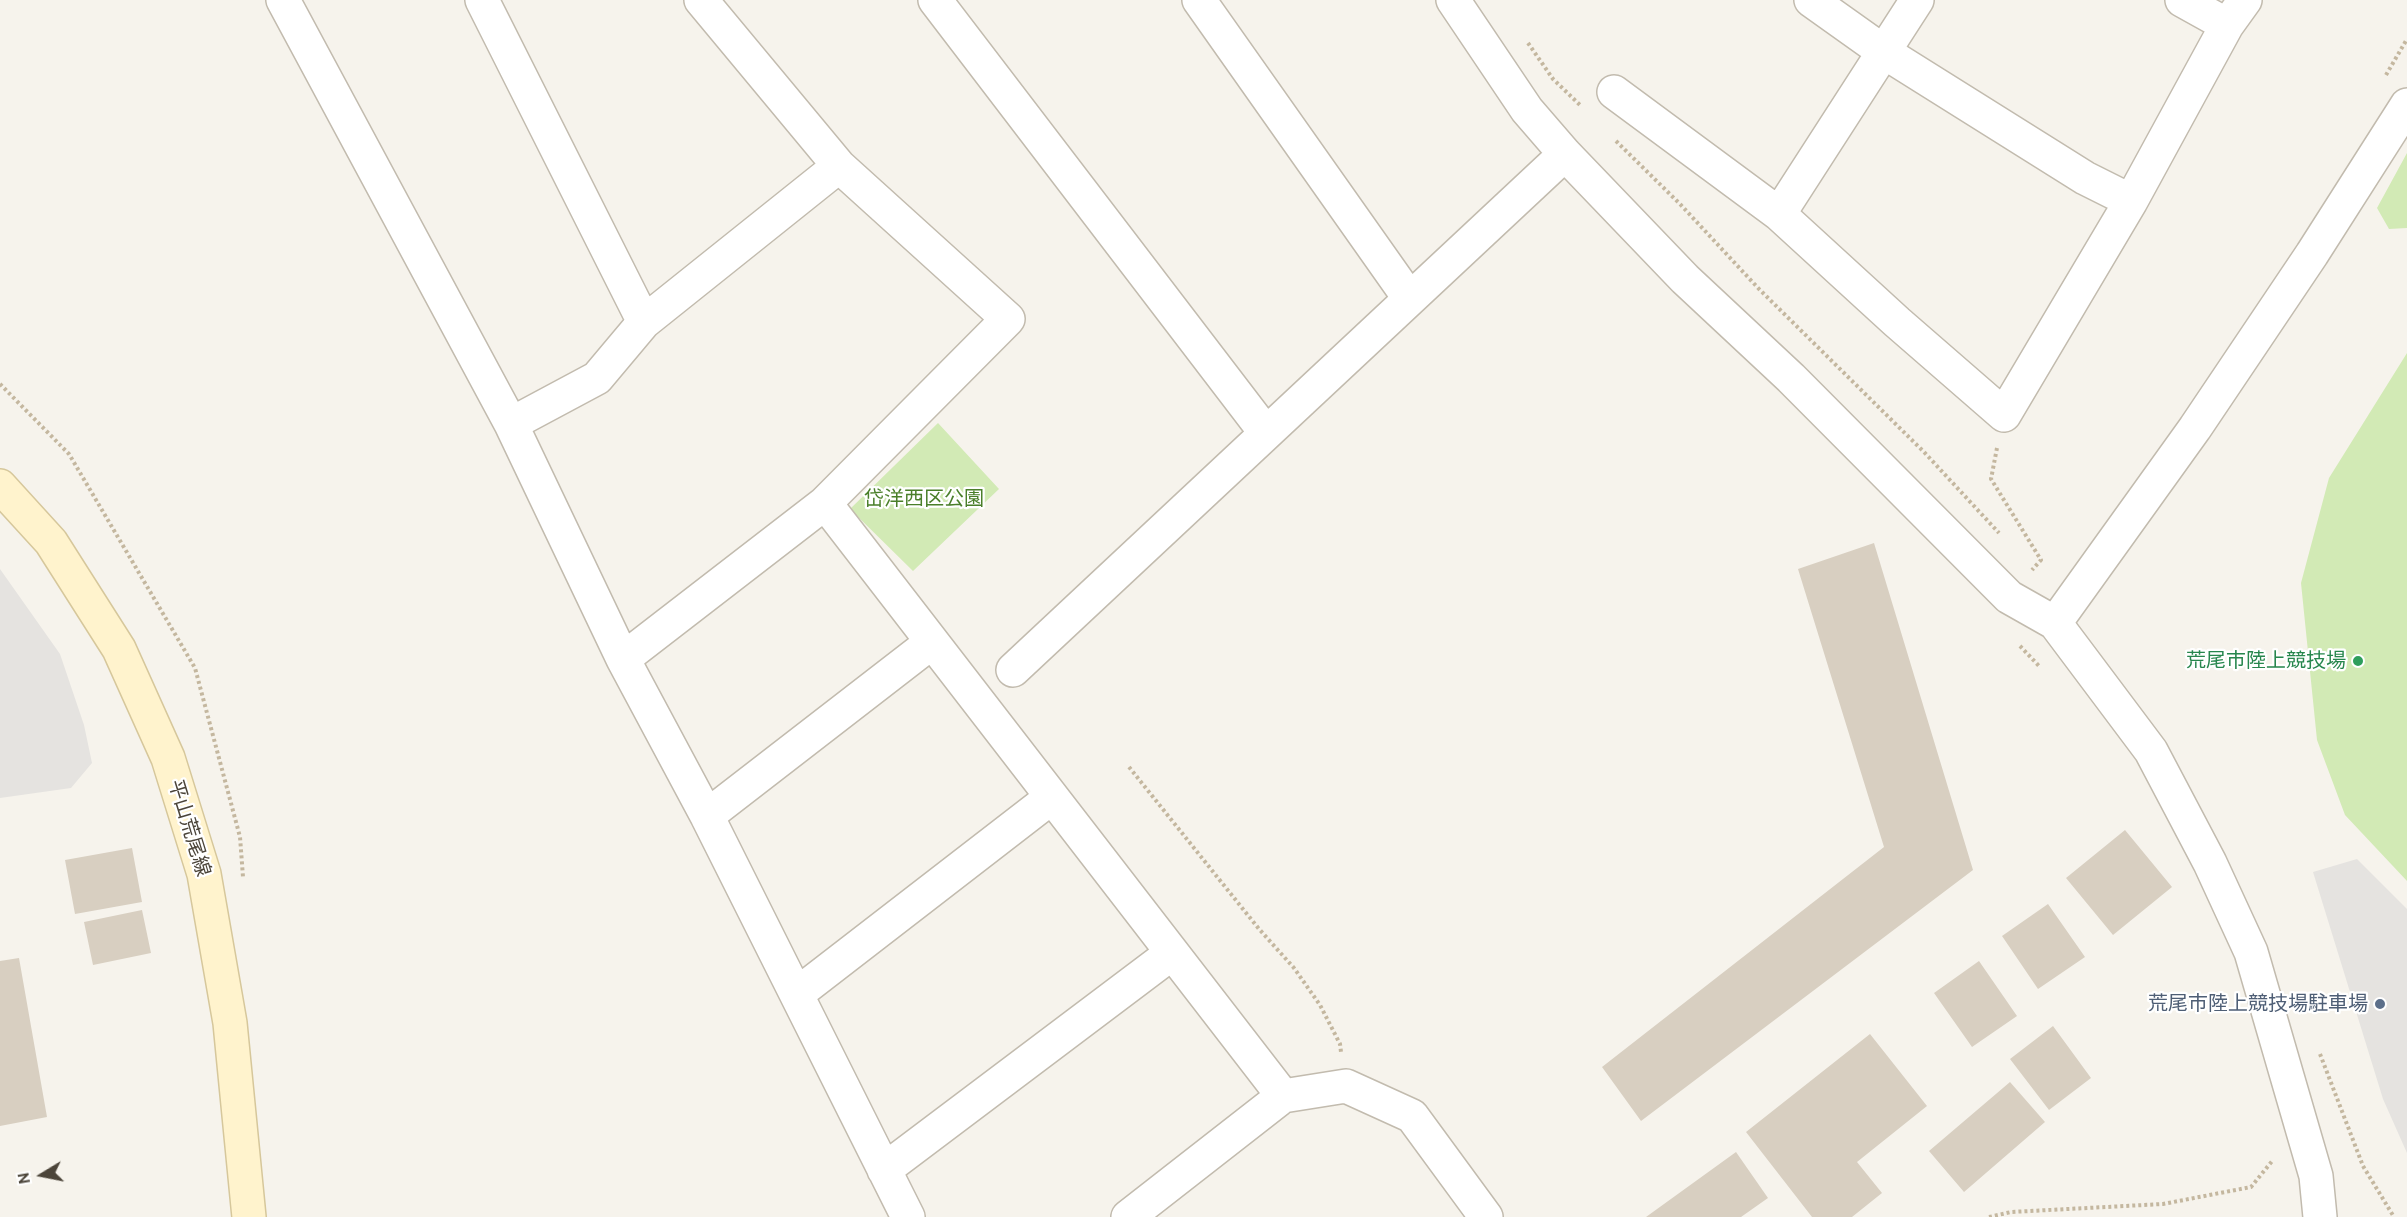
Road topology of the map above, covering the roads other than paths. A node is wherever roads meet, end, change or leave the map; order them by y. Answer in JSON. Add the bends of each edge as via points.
{"nodes":[{"id":1,"x":283,"y":0,"type":"edge"},
{"id":2,"x":482,"y":0,"type":"edge"},
{"id":3,"x":701,"y":0,"type":"edge"},
{"id":4,"x":935,"y":0,"type":"edge"},
{"id":5,"x":1199,"y":0,"type":"edge"},
{"id":6,"x":1453,"y":0,"type":"edge"},
{"id":7,"x":1811,"y":0,"type":"edge"},
{"id":8,"x":1917,"y":0,"type":"edge"},
{"id":9,"x":2182,"y":0,"type":"edge"},
{"id":10,"x":2236,"y":13,"type":"edge"},
{"id":11,"x":1884,"y":51,"type":"junction"},
{"id":12,"x":1614,"y":92,"type":"dead end"},
{"id":13,"x":2407,"y":105,"type":"edge"},
{"id":14,"x":1565,"y":154,"type":"junction"},
{"id":15,"x":839,"y":166,"type":"junction"},
{"id":16,"x":2131,"y":201,"type":"junction"},
{"id":17,"x":1779,"y":214,"type":"junction"},
{"id":18,"x":1410,"y":299,"type":"junction"},
{"id":19,"x":644,"y":322,"type":"junction"},
{"id":20,"x":511,"y":424,"type":"junction"},
{"id":21,"x":1266,"y":433,"type":"junction"},
{"id":22,"x":0,"y":486,"type":"edge"},
{"id":23,"x":825,"y":503,"type":"junction"},
{"id":24,"x":2060,"y":617,"type":"junction"},
{"id":25,"x":932,"y":642,"type":"junction"},
{"id":26,"x":623,"y":659,"type":"junction"},
{"id":27,"x":1012,"y":670,"type":"dead end"},
{"id":28,"x":1052,"y":796,"type":"junction"},
{"id":29,"x":707,"y":816,"type":"junction"},
{"id":30,"x":1172,"y":953,"type":"junction"},
{"id":31,"x":797,"y":994,"type":"junction"},
{"id":32,"x":1283,"y":1096,"type":"junction"},
{"id":33,"x":885,"y":1170,"type":"junction"},
{"id":34,"x":249,"y":1217,"type":"edge"},
{"id":35,"x":908,"y":1217,"type":"edge"},
{"id":36,"x":1128,"y":1217,"type":"edge"},
{"id":37,"x":1486,"y":1217,"type":"edge"},
{"id":38,"x":2320,"y":1217,"type":"edge"}],
"edges":[{"from":1,"to":20,"type":"street"},
{"from":2,"to":19,"type":"street"},
{"from":3,"to":15,"type":"street"},
{"from":4,"to":21,"type":"street"},
{"from":5,"to":18,"type":"street"},
{"from":6,"to":14,"type":"street","via":[[1527,110]]},
{"from":7,"to":11,"type":"street"},
{"from":8,"to":11,"type":"street"},
{"from":9,"to":10,"type":"street"},
{"from":10,"to":16,"type":"street"},
{"from":11,"to":16,"type":"street","via":[[2085,178]]},
{"from":11,"to":17,"type":"street"},
{"from":12,"to":17,"type":"street"},
{"from":13,"to":24,"type":"street","via":[[2195,428]]},
{"from":14,"to":18,"type":"street"},
{"from":14,"to":24,"type":"street","via":[[1685,279],[1791,378],[2010,597]]},
{"from":15,"to":19,"type":"street"},
{"from":15,"to":23,"type":"street","via":[[1008,319]]},
{"from":16,"to":17,"type":"street","via":[[2004,415]]},
{"from":18,"to":21,"type":"street"},
{"from":19,"to":20,"type":"street","via":[[597,378]]},
{"from":20,"to":26,"type":"street"},
{"from":21,"to":27,"type":"street"},
{"from":22,"to":34,"type":"main road","name":"平山荒尾線","via":[[51,542],[119,649],[168,758],[206,886],[230,1023]]},
{"from":23,"to":25,"type":"street"},
{"from":23,"to":26,"type":"street"},
{"from":24,"to":38,"type":"street","via":[[2151,751],[2251,952],[2316,1176]]},
{"from":25,"to":28,"type":"street"},
{"from":25,"to":29,"type":"street"},
{"from":26,"to":29,"type":"street"},
{"from":28,"to":30,"type":"street"},
{"from":28,"to":31,"type":"street"},
{"from":29,"to":31,"type":"street"},
{"from":30,"to":32,"type":"street"},
{"from":30,"to":33,"type":"street"},
{"from":31,"to":33,"type":"street"},
{"from":32,"to":36,"type":"street"},
{"from":32,"to":37,"type":"street","via":[[1346,1086],[1412,1116]]},
{"from":33,"to":35,"type":"street"}]}
